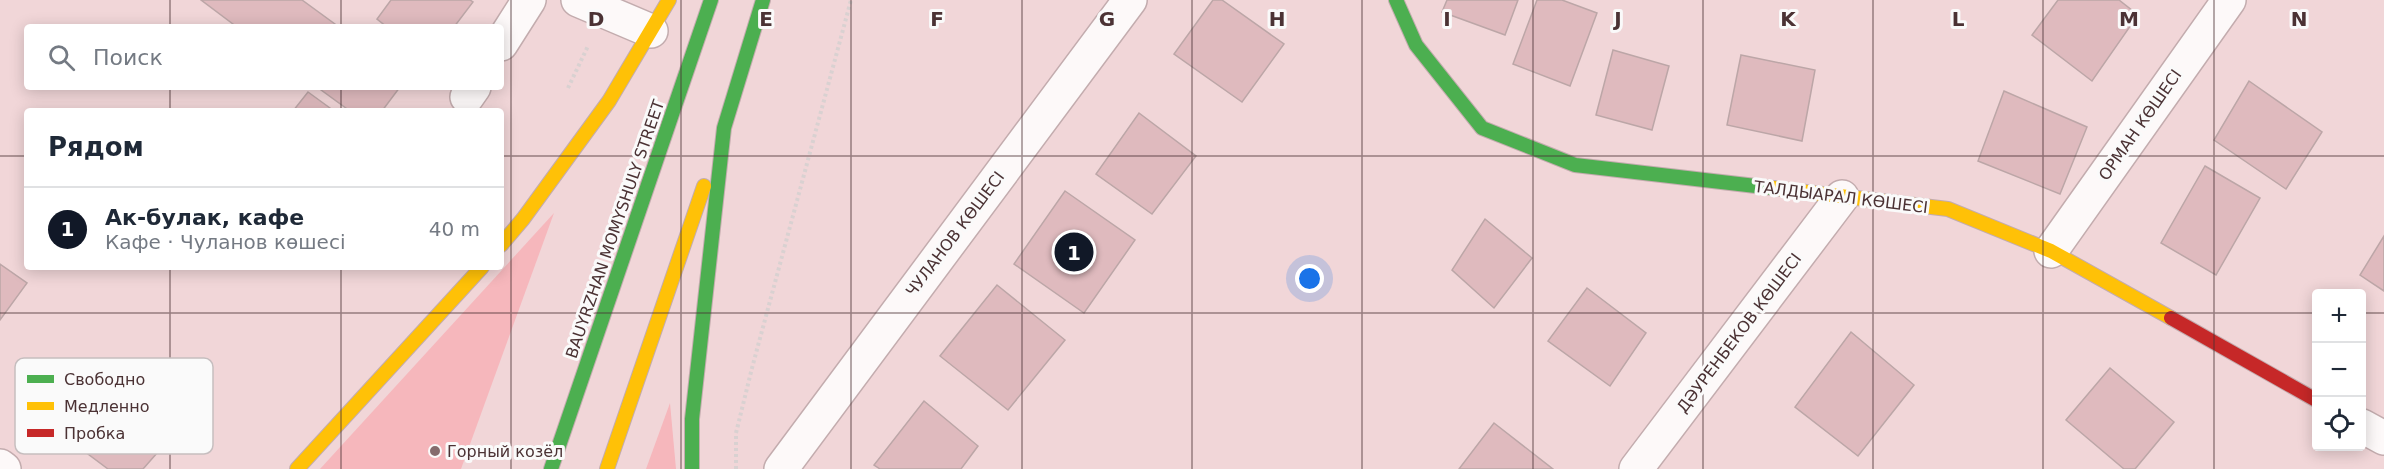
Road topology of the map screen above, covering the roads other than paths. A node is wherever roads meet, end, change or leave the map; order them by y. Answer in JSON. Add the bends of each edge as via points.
{"nodes":[{"id":1,"x":528,"y":0,"type":"edge"},
{"id":2,"x":578,"y":0,"type":"edge"},
{"id":3,"x":669,"y":0,"type":"edge"},
{"id":4,"x":711,"y":0,"type":"edge"},
{"id":5,"x":763,"y":0,"type":"edge"},
{"id":6,"x":1130,"y":0,"type":"edge"},
{"id":7,"x":1396,"y":0,"type":"edge"},
{"id":8,"x":2229,"y":0,"type":"edge"},
{"id":9,"x":651,"y":31,"type":"junction"},
{"id":10,"x":504,"y":39,"type":"edge"},
{"id":11,"x":724,"y":128,"type":"junction"},
{"id":12,"x":1842,"y":197,"type":"junction"},
{"id":13,"x":504,"y":241,"type":"edge"},
{"id":14,"x":2051,"y":250,"type":"junction"},
{"id":15,"x":479,"y":270,"type":"edge"},
{"id":16,"x":2312,"y":398,"type":"edge"},
{"id":17,"x":2366,"y":429,"type":"edge"},
{"id":18,"x":2384,"y":438,"type":"edge"},
{"id":19,"x":0,"y":466,"type":"edge"},
{"id":20,"x":4,"y":469,"type":"edge"},
{"id":21,"x":297,"y":469,"type":"edge"},
{"id":22,"x":550,"y":469,"type":"edge"},
{"id":23,"x":607,"y":469,"type":"edge"},
{"id":24,"x":692,"y":469,"type":"edge"},
{"id":25,"x":781,"y":469,"type":"edge"},
{"id":26,"x":1636,"y":469,"type":"edge"}],
"edges":[{"from":1,"to":10,"type":"street"},
{"from":2,"to":9,"type":"street"},
{"from":3,"to":9,"type":"main road"},
{"from":4,"to":22,"type":"main road","name":"BAUYRZHAN MOMYSHULY STREET"},
{"from":5,"to":11,"type":"main road"},
{"from":6,"to":25,"type":"street","name":"ЧУЛАНОВ КӨШЕСІ"},
{"from":7,"to":12,"type":"main road","name":"ТАЛДЫАРАЛ КӨШЕСІ","via":[[1416,45],[1482,128],[1575,165]]},
{"from":8,"to":14,"type":"street","name":"ОРМАН КӨШЕСІ"},
{"from":9,"to":13,"type":"main road","via":[[609,101]]},
{"from":11,"to":23,"type":"main road"},
{"from":11,"to":24,"type":"main road","via":[[692,419]]},
{"from":12,"to":14,"type":"main road","name":"ТАЛДЫАРАЛ КӨШЕСІ","via":[[1948,209]]},
{"from":12,"to":26,"type":"street","name":"ДӘУРЕНБЕКОВ КӨШЕСІ"},
{"from":14,"to":16,"type":"main road","name":"ТАЛДЫАРАЛ КӨШЕСІ"},
{"from":15,"to":21,"type":"main road"},
{"from":17,"to":18,"type":"street"},
{"from":19,"to":20,"type":"street"}]}
